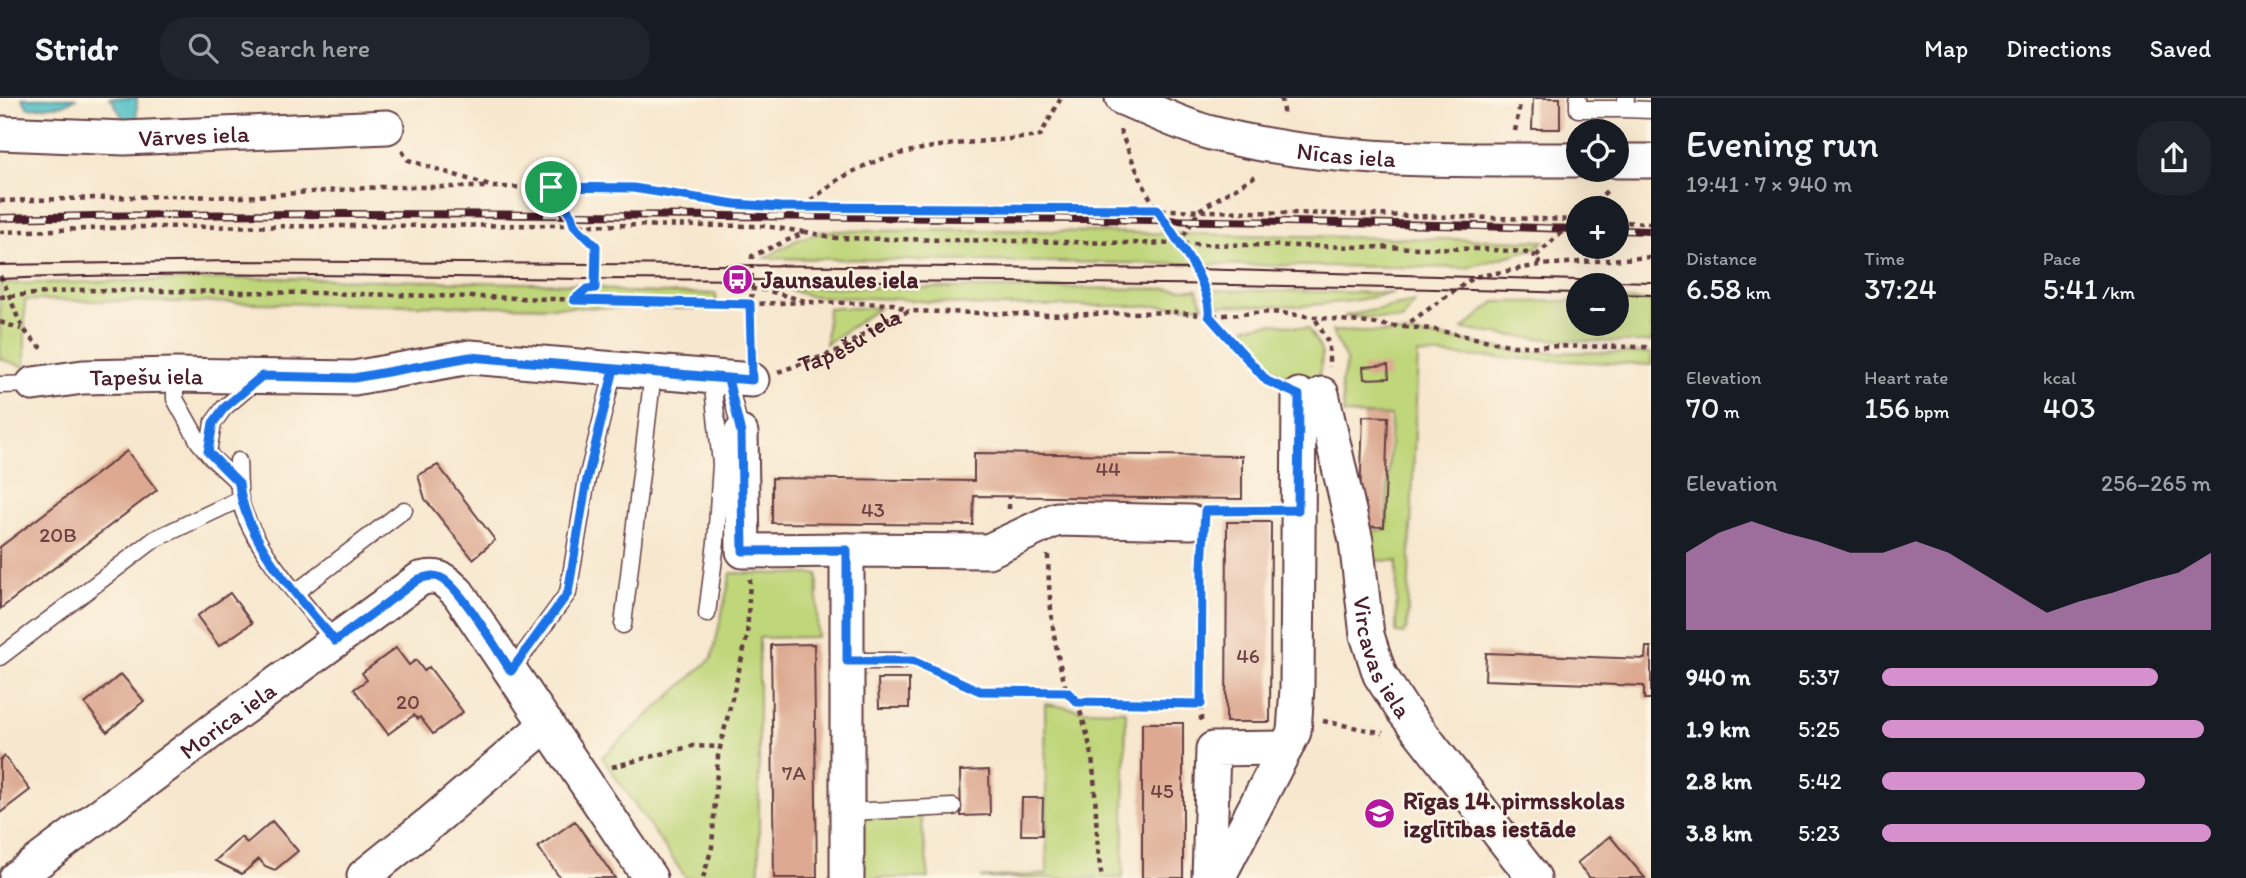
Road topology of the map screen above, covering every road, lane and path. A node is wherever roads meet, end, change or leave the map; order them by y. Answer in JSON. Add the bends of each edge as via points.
{"nodes":[{"id":1,"x":1061,"y":98,"type":"edge"},
{"id":2,"x":1578,"y":98,"type":"edge"},
{"id":3,"x":1624,"y":104,"type":"edge"},
{"id":4,"x":1121,"y":109,"type":"edge"},
{"id":5,"x":1651,"y":110,"type":"edge"},
{"id":6,"x":387,"y":127,"type":"joint"},
{"id":7,"x":0,"y":134,"type":"edge"},
{"id":8,"x":1290,"y":150,"type":"junction"},
{"id":9,"x":1566,"y":160,"type":"edge"},
{"id":10,"x":1629,"y":161,"type":"edge"},
{"id":11,"x":1651,"y":161,"type":"edge"},
{"id":12,"x":493,"y":187,"type":"junction"},
{"id":13,"x":551,"y":187,"type":"junction"},
{"id":14,"x":0,"y":201,"type":"edge"},
{"id":15,"x":802,"y":206,"type":"junction"},
{"id":16,"x":1157,"y":209,"type":"junction"},
{"id":17,"x":1199,"y":210,"type":"junction"},
{"id":18,"x":1566,"y":219,"type":"edge"},
{"id":19,"x":1629,"y":222,"type":"edge"},
{"id":20,"x":1651,"y":223,"type":"edge"},
{"id":21,"x":574,"y":225,"type":"junction"},
{"id":22,"x":1566,"y":229,"type":"edge"},
{"id":23,"x":0,"y":232,"type":"edge"},
{"id":24,"x":806,"y":232,"type":"junction"},
{"id":25,"x":1179,"y":244,"type":"junction"},
{"id":26,"x":1536,"y":256,"type":"junction"},
{"id":27,"x":1651,"y":257,"type":"edge"},
{"id":28,"x":1540,"y":265,"type":"junction"},
{"id":29,"x":0,"y":276,"type":"edge"},
{"id":30,"x":751,"y":289,"type":"junction"},
{"id":31,"x":10,"y":296,"type":"junction"},
{"id":32,"x":0,"y":297,"type":"edge"},
{"id":33,"x":574,"y":300,"type":"junction"},
{"id":34,"x":809,"y":302,"type":"junction"},
{"id":35,"x":750,"y":304,"type":"junction"},
{"id":36,"x":910,"y":312,"type":"junction"},
{"id":37,"x":1209,"y":316,"type":"junction"},
{"id":38,"x":1315,"y":319,"type":"junction"},
{"id":39,"x":0,"y":322,"type":"edge"},
{"id":40,"x":1403,"y":327,"type":"junction"},
{"id":41,"x":22,"y":329,"type":"junction"},
{"id":42,"x":1651,"y":347,"type":"edge"},
{"id":43,"x":614,"y":369,"type":"junction"},
{"id":44,"x":653,"y":373,"type":"junction"},
{"id":45,"x":175,"y":375,"type":"junction"},
{"id":46,"x":262,"y":376,"type":"junction"},
{"id":47,"x":83,"y":377,"type":"junction"},
{"id":48,"x":731,"y":379,"type":"junction"},
{"id":49,"x":33,"y":384,"type":"joint"},
{"id":50,"x":0,"y":385,"type":"edge"},
{"id":51,"x":1310,"y":395,"type":"junction"},
{"id":52,"x":741,"y":433,"type":"joint"},
{"id":53,"x":208,"y":452,"type":"junction"},
{"id":54,"x":238,"y":461,"type":"dead end"},
{"id":55,"x":240,"y":491,"type":"junction"},
{"id":56,"x":1009,"y":496,"type":"dead end"},
{"id":57,"x":404,"y":510,"type":"dead end"},
{"id":58,"x":1009,"y":510,"type":"dead end"},
{"id":59,"x":1298,"y":510,"type":"junction"},
{"id":60,"x":1048,"y":524,"type":"junction"},
{"id":61,"x":1200,"y":524,"type":"junction"},
{"id":62,"x":847,"y":550,"type":"junction"},
{"id":63,"x":752,"y":551,"type":"junction"},
{"id":64,"x":295,"y":593,"type":"junction"},
{"id":65,"x":707,"y":614,"type":"dead end"},
{"id":66,"x":623,"y":625,"type":"dead end"},
{"id":67,"x":335,"y":641,"type":"junction"},
{"id":68,"x":0,"y":657,"type":"edge"},
{"id":69,"x":847,"y":661,"type":"junction"},
{"id":70,"x":901,"y":661,"type":"joint"},
{"id":71,"x":511,"y":671,"type":"junction"},
{"id":72,"x":1067,"y":692,"type":"junction"},
{"id":73,"x":1077,"y":702,"type":"junction"},
{"id":74,"x":1201,"y":704,"type":"junction"},
{"id":75,"x":1297,"y":715,"type":"junction"},
{"id":76,"x":547,"y":724,"type":"junction"},
{"id":77,"x":1201,"y":724,"type":"dead end"},
{"id":78,"x":1388,"y":734,"type":"dead end"},
{"id":79,"x":720,"y":747,"type":"junction"},
{"id":80,"x":1286,"y":748,"type":"junction"},
{"id":81,"x":606,"y":769,"type":"dead end"},
{"id":82,"x":953,"y":807,"type":"dead end"},
{"id":83,"x":847,"y":812,"type":"junction"},
{"id":84,"x":16,"y":878,"type":"edge"},
{"id":85,"x":365,"y":878,"type":"edge"},
{"id":86,"x":650,"y":878,"type":"edge"},
{"id":87,"x":702,"y":878,"type":"edge"},
{"id":88,"x":847,"y":878,"type":"edge"},
{"id":89,"x":1102,"y":878,"type":"edge"},
{"id":90,"x":1209,"y":878,"type":"edge"},
{"id":91,"x":1218,"y":878,"type":"edge"},
{"id":92,"x":1534,"y":878,"type":"edge"}],
"edges":[{"from":1,"to":15,"type":"path","via":[[1040,136],[892,155],[855,170]]},
{"from":2,"to":3,"type":"lane","via":[[1578,109]]},
{"from":3,"to":5,"type":"lane"},
{"from":4,"to":8,"type":"street","name":"Nīcas iela"},
{"from":4,"to":16,"type":"path","via":[[1120,131]]},
{"from":6,"to":7,"type":"street","name":"Vārves iela","via":[[124,138]]},
{"from":6,"to":12,"type":"path","via":[[408,160]]},
{"from":8,"to":9,"type":"street","name":"Nīcas iela","via":[[1387,160]]},
{"from":8,"to":17,"type":"path","via":[[1273,166]]},
{"from":10,"to":11,"type":"street"},
{"from":12,"to":13,"type":"path"},
{"from":12,"to":14,"type":"path"},
{"from":13,"to":15,"type":"path","via":[[633,188],[735,204]]},
{"from":13,"to":21,"type":"path"},
{"from":15,"to":16,"type":"path"},
{"from":16,"to":17,"type":"path"},
{"from":16,"to":25,"type":"path"},
{"from":17,"to":18,"type":"path"},
{"from":17,"to":25,"type":"path"},
{"from":19,"to":20,"type":"path"},
{"from":21,"to":23,"type":"path"},
{"from":21,"to":24,"type":"path","via":[[764,226]]},
{"from":21,"to":33,"type":"path","via":[[596,246],[595,288]]},
{"from":22,"to":26,"type":"path"},
{"from":24,"to":25,"type":"path","via":[[836,238]]},
{"from":24,"to":30,"type":"path","via":[[752,256]]},
{"from":25,"to":26,"type":"path","via":[[1480,249]]},
{"from":25,"to":37,"type":"path","via":[[1206,294]]},
{"from":26,"to":28,"type":"path"},
{"from":27,"to":28,"type":"path"},
{"from":28,"to":40,"type":"path","via":[[1474,277]]},
{"from":29,"to":31,"type":"path"},
{"from":30,"to":34,"type":"path"},
{"from":30,"to":35,"type":"path"},
{"from":31,"to":32,"type":"path"},
{"from":31,"to":33,"type":"path","via":[[81,290]]},
{"from":31,"to":41,"type":"path"},
{"from":33,"to":35,"type":"path"},
{"from":34,"to":35,"type":"path"},
{"from":34,"to":36,"type":"path","via":[[893,304]]},
{"from":35,"to":48,"type":"path"},
{"from":36,"to":37,"type":"path","name":"Tapešu iela","via":[[1175,312]]},
{"from":36,"to":48,"type":"path","name":"Tapešu iela","via":[[886,319],[838,351]]},
{"from":37,"to":38,"type":"path","name":"Tapešu iela","via":[[1271,312]]},
{"from":37,"to":51,"type":"path","via":[[1267,381]]},
{"from":38,"to":40,"type":"path","name":"Tapešu iela"},
{"from":38,"to":51,"type":"path","via":[[1329,344],[1329,372]]},
{"from":39,"to":41,"type":"path"},
{"from":40,"to":42,"type":"path","name":"Tapešu iela","via":[[1514,346]]},
{"from":41,"to":47,"type":"path"},
{"from":43,"to":44,"type":"street","name":"Tapešu iela"},
{"from":43,"to":46,"type":"street","name":"Tapešu iela","via":[[470,357],[354,378]]},
{"from":43,"to":71,"type":"lane","via":[[587,479],[568,593]]},
{"from":44,"to":48,"type":"street","name":"Tapešu iela"},
{"from":44,"to":66,"type":"lane"},
{"from":45,"to":46,"type":"street","name":"Tapešu iela"},
{"from":45,"to":47,"type":"street","name":"Tapešu iela"},
{"from":45,"to":53,"type":"lane","via":[[175,399]]},
{"from":46,"to":53,"type":"lane","via":[[213,423]]},
{"from":47,"to":49,"type":"street","name":"Tapešu iela"},
{"from":48,"to":52,"type":"lane"},
{"from":48,"to":65,"type":"lane"},
{"from":49,"to":50,"type":"lane"},
{"from":51,"to":59,"type":"street"},
{"from":51,"to":92,"type":"street","name":"Vircavas iela","via":[[1356,541],[1367,635],[1380,675]]},
{"from":52,"to":63,"type":"street","via":[[743,551]]},
{"from":53,"to":55,"type":"lane"},
{"from":54,"to":55,"type":"lane"},
{"from":55,"to":64,"type":"lane","via":[[250,528]]},
{"from":55,"to":68,"type":"lane","via":[[155,540]]},
{"from":56,"to":58,"type":"path"},
{"from":57,"to":64,"type":"lane"},
{"from":59,"to":61,"type":"path"},
{"from":59,"to":75,"type":"street"},
{"from":60,"to":61,"type":"street","via":[[1057,519]]},
{"from":60,"to":62,"type":"street","via":[[988,551]]},
{"from":60,"to":72,"type":"path","via":[[1049,612]]},
{"from":61,"to":74,"type":"path"},
{"from":62,"to":63,"type":"street"},
{"from":62,"to":69,"type":"street"},
{"from":63,"to":79,"type":"path","via":[[747,637]]},
{"from":64,"to":67,"type":"lane"},
{"from":67,"to":71,"type":"street","name":"Morica iela","via":[[419,579],[433,576],[443,578],[457,593]]},
{"from":67,"to":84,"type":"street","name":"Morica iela"},
{"from":69,"to":70,"type":"lane"},
{"from":69,"to":83,"type":"street"},
{"from":70,"to":72,"type":"path","via":[[913,661],[980,691]]},
{"from":71,"to":76,"type":"street"},
{"from":72,"to":73,"type":"path"},
{"from":73,"to":74,"type":"path"},
{"from":73,"to":89,"type":"path","via":[[1093,765]]},
{"from":74,"to":77,"type":"path"},
{"from":75,"to":78,"type":"path"},
{"from":75,"to":80,"type":"street"},
{"from":76,"to":85,"type":"street"},
{"from":76,"to":86,"type":"street"},
{"from":79,"to":81,"type":"path","via":[[692,746]]},
{"from":79,"to":87,"type":"path","via":[[712,847]]},
{"from":80,"to":90,"type":"street","via":[[1213,749]]},
{"from":80,"to":91,"type":"street"},
{"from":82,"to":83,"type":"lane"},
{"from":83,"to":88,"type":"street"}]}
